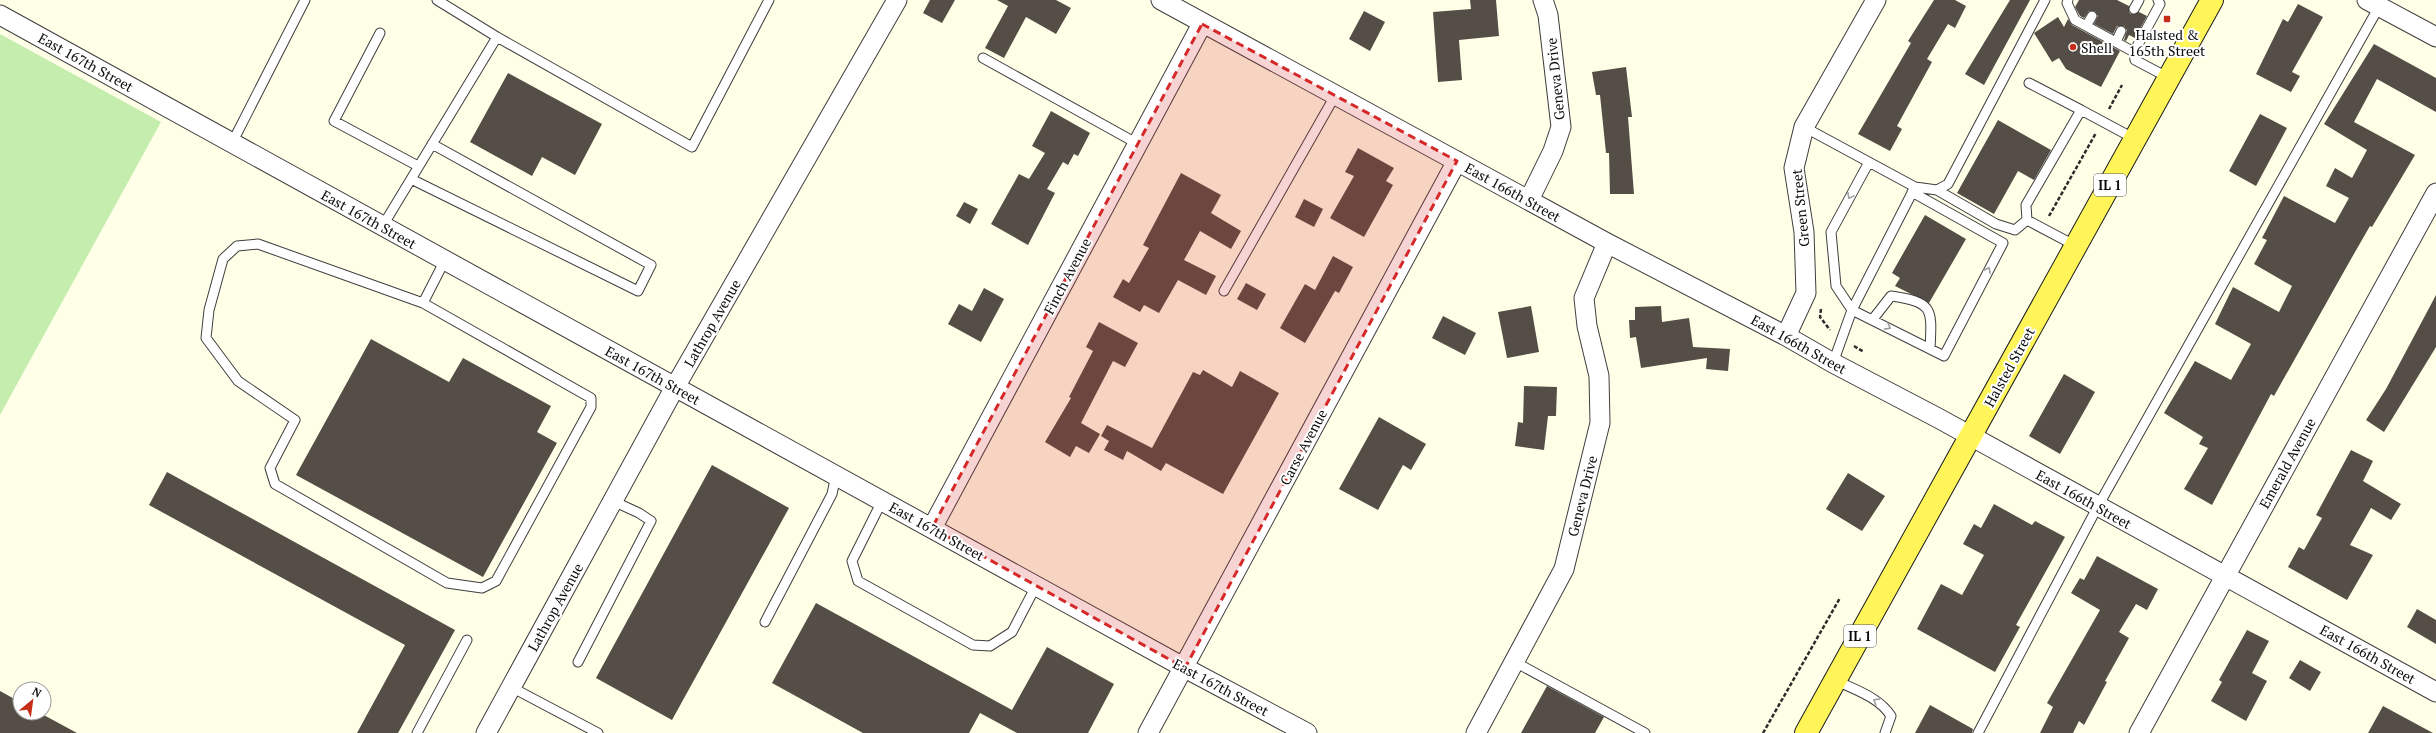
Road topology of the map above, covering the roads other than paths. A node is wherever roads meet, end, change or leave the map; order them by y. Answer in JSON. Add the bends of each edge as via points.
{"nodes":[{"id":1,"x":306,"y":0,"type":"edge"},
{"id":2,"x":437,"y":0,"type":"edge"},
{"id":3,"x":770,"y":0,"type":"edge"},
{"id":4,"x":897,"y":0,"type":"edge"},
{"id":5,"x":1161,"y":0,"type":"edge"},
{"id":6,"x":1543,"y":0,"type":"edge"},
{"id":7,"x":1876,"y":0,"type":"edge"},
{"id":8,"x":2045,"y":0,"type":"edge"},
{"id":9,"x":2068,"y":0,"type":"edge"},
{"id":10,"x":2138,"y":0,"type":"edge"},
{"id":11,"x":2158,"y":0,"type":"edge"},
{"id":12,"x":2212,"y":0,"type":"edge"},
{"id":13,"x":2376,"y":2,"type":"edge"},
{"id":14,"x":2134,"y":9,"type":"dead end"},
{"id":15,"x":0,"y":15,"type":"edge"},
{"id":16,"x":2092,"y":16,"type":"dead end"},
{"id":17,"x":1202,"y":24,"type":"junction"},
{"id":18,"x":2086,"y":26,"type":"junction"},
{"id":19,"x":2122,"y":31,"type":"dead end"},
{"id":20,"x":380,"y":33,"type":"dead end"},
{"id":21,"x":497,"y":37,"type":"junction"},
{"id":22,"x":2436,"y":37,"type":"edge"},
{"id":23,"x":2116,"y":42,"type":"junction"},
{"id":24,"x":2134,"y":52,"type":"junction"},
{"id":25,"x":983,"y":58,"type":"dead end"},
{"id":26,"x":2169,"y":78,"type":"junction"},
{"id":27,"x":2029,"y":84,"type":"dead end"},
{"id":28,"x":1336,"y":94,"type":"junction"},
{"id":29,"x":2081,"y":110,"type":"junction"},
{"id":30,"x":1804,"y":128,"type":"junction"},
{"id":31,"x":2135,"y":139,"type":"junction"},
{"id":32,"x":232,"y":143,"type":"junction"},
{"id":33,"x":432,"y":144,"type":"junction"},
{"id":34,"x":1138,"y":144,"type":"junction"},
{"id":35,"x":1457,"y":161,"type":"junction"},
{"id":36,"x":1869,"y":162,"type":"junction"},
{"id":37,"x":418,"y":166,"type":"junction"},
{"id":38,"x":411,"y":179,"type":"junction"},
{"id":39,"x":1914,"y":190,"type":"junction"},
{"id":40,"x":1937,"y":190,"type":"junction"},
{"id":41,"x":2436,"y":193,"type":"edge"},
{"id":42,"x":1529,"y":200,"type":"junction"},
{"id":43,"x":2027,"y":220,"type":"junction"},
{"id":44,"x":382,"y":227,"type":"junction"},
{"id":45,"x":1607,"y":243,"type":"junction"},
{"id":46,"x":2076,"y":246,"type":"junction"},
{"id":47,"x":445,"y":260,"type":"junction"},
{"id":48,"x":1224,"y":291,"type":"dead end"},
{"id":49,"x":423,"y":304,"type":"junction"},
{"id":50,"x":1852,"y":310,"type":"junction"},
{"id":51,"x":1872,"y":319,"type":"junction"},
{"id":52,"x":1786,"y":336,"type":"junction"},
{"id":53,"x":1930,"y":349,"type":"junction"},
{"id":54,"x":1832,"y":363,"type":"junction"},
{"id":55,"x":675,"y":387,"type":"junction"},
{"id":56,"x":1971,"y":436,"type":"junction"},
{"id":57,"x":836,"y":475,"type":"junction"},
{"id":58,"x":613,"y":501,"type":"junction"},
{"id":59,"x":882,"y":501,"type":"junction"},
{"id":60,"x":2098,"y":506,"type":"junction"},
{"id":61,"x":932,"y":528,"type":"junction"},
{"id":62,"x":2225,"y":575,"type":"junction"},
{"id":63,"x":1036,"y":586,"type":"junction"},
{"id":64,"x":765,"y":622,"type":"dead end"},
{"id":65,"x":468,"y":640,"type":"dead end"},
{"id":66,"x":578,"y":662,"type":"dead end"},
{"id":67,"x":1515,"y":662,"type":"junction"},
{"id":68,"x":1185,"y":668,"type":"junction"},
{"id":69,"x":1835,"y":680,"type":"junction"},
{"id":70,"x":511,"y":686,"type":"junction"},
{"id":71,"x":2436,"y":692,"type":"edge"},
{"id":72,"x":416,"y":733,"type":"edge"},
{"id":73,"x":486,"y":733,"type":"edge"},
{"id":74,"x":598,"y":733,"type":"edge"},
{"id":75,"x":1148,"y":733,"type":"edge"},
{"id":76,"x":1308,"y":733,"type":"edge"},
{"id":77,"x":1476,"y":733,"type":"edge"},
{"id":78,"x":1645,"y":733,"type":"edge"},
{"id":79,"x":1806,"y":733,"type":"edge"},
{"id":80,"x":1885,"y":733,"type":"edge"},
{"id":81,"x":1978,"y":733,"type":"edge"},
{"id":82,"x":2139,"y":733,"type":"edge"}],
"edges":[{"from":1,"to":32,"type":"lane"},
{"from":2,"to":21,"type":"lane"},
{"from":3,"to":21,"type":"lane","via":[[692,147]]},
{"from":4,"to":55,"type":"street","name":"Lathrop Avenue"},
{"from":5,"to":17,"type":"street","name":"East 166th Street"},
{"from":6,"to":42,"type":"street","name":"Geneva Drive","via":[[1548,14],[1560,127],[1553,151]]},
{"from":7,"to":30,"type":"street","name":"Green Street"},
{"from":8,"to":40,"type":"lane","via":[[1948,184]]},
{"from":9,"to":18,"type":"lane","via":[[2075,20]]},
{"from":10,"to":14,"type":"lane"},
{"from":11,"to":24,"type":"lane","via":[[2160,4]]},
{"from":12,"to":26,"type":"main road","name":"Halsted Street","number":"IL 1"},
{"from":13,"to":22,"type":"street"},
{"from":13,"to":60,"type":"lane"},
{"from":15,"to":32,"type":"street","name":"East 167th Street"},
{"from":16,"to":18,"type":"lane"},
{"from":17,"to":28,"type":"street","name":"East 166th Street"},
{"from":17,"to":34,"type":"street","name":"Finch Avenue"},
{"from":18,"to":23,"type":"lane"},
{"from":19,"to":23,"type":"lane"},
{"from":20,"to":37,"type":"lane","via":[[334,122]]},
{"from":21,"to":33,"type":"lane"},
{"from":23,"to":24,"type":"lane"},
{"from":24,"to":26,"type":"lane","via":[[2135,60]]},
{"from":25,"to":34,"type":"lane"},
{"from":26,"to":31,"type":"main road","name":"Halsted Street","number":"IL 1"},
{"from":27,"to":29,"type":"lane"},
{"from":28,"to":35,"type":"street","name":"East 166th Street"},
{"from":28,"to":48,"type":"lane"},
{"from":29,"to":31,"type":"lane"},
{"from":29,"to":43,"type":"lane","via":[[2026,205]]},
{"from":30,"to":36,"type":"lane"},
{"from":30,"to":52,"type":"street","name":"Green Street","via":[[1794,168],[1804,232],[1806,293]]},
{"from":31,"to":46,"type":"main road","name":"Halsted Street","number":"IL 1"},
{"from":32,"to":44,"type":"street","name":"East 167th Street"},
{"from":33,"to":37,"type":"lane"},
{"from":33,"to":38,"type":"lane","via":[[651,265],[638,291]]},
{"from":34,"to":61,"type":"street","name":"Finch Avenue"},
{"from":35,"to":42,"type":"street","name":"East 166th Street"},
{"from":35,"to":68,"type":"street","name":"Carse Avenue"},
{"from":36,"to":39,"type":"lane"},
{"from":36,"to":50,"type":"lane","one_way":true,"via":[[1831,232],[1836,286]]},
{"from":37,"to":38,"type":"lane"},
{"from":38,"to":44,"type":"lane"},
{"from":39,"to":40,"type":"lane"},
{"from":39,"to":50,"type":"lane"},
{"from":53,"to":39,"type":"lane","one_way":true,"via":[[1944,356],[2003,244]]},
{"from":40,"to":43,"type":"lane","via":[[1996,224],[2015,230]]},
{"from":41,"to":62,"type":"street","name":"Emerald Avenue"},
{"from":42,"to":45,"type":"street","name":"East 166th Street"},
{"from":43,"to":46,"type":"lane"},
{"from":44,"to":47,"type":"street","name":"East 167th Street"},
{"from":45,"to":52,"type":"street","name":"East 166th Street"},
{"from":45,"to":67,"type":"street","name":"Geneva Drive","via":[[1584,298],[1587,326],[1599,376],[1600,423],[1564,569]]},
{"from":46,"to":56,"type":"main road","name":"Halsted Street","number":"IL 1"},
{"from":47,"to":49,"type":"lane"},
{"from":47,"to":55,"type":"street","name":"East 167th Street"},
{"from":49,"to":49,"type":"lane","via":[[258,244],[237,246],[223,259],[209,310],[206,338],[238,381],[295,420],[270,468],[275,484],[447,582],[482,588],[496,581],[590,407],[591,398]]},
{"from":50,"to":51,"type":"lane"},
{"from":50,"to":54,"type":"lane"},
{"from":51,"to":53,"type":"lane","one_way":true},
{"from":51,"to":53,"type":"lane","via":[[1891,296],[1907,298],[1927,308],[1932,316]]},
{"from":52,"to":54,"type":"street","name":"East 166th Street"},
{"from":54,"to":56,"type":"street","name":"East 166th Street"},
{"from":55,"to":57,"type":"street","name":"East 167th Street"},
{"from":55,"to":58,"type":"street","name":"Lathrop Avenue"},
{"from":56,"to":60,"type":"street","name":"East 166th Street"},
{"from":56,"to":69,"type":"main road","name":"Halsted Street","number":"IL 1"},
{"from":57,"to":59,"type":"street","name":"East 167th Street"},
{"from":57,"to":64,"type":"lane","via":[[832,494]]},
{"from":58,"to":66,"type":"lane","via":[[651,521]]},
{"from":58,"to":70,"type":"street","name":"Lathrop Avenue"},
{"from":59,"to":61,"type":"street","name":"East 167th Street"},
{"from":59,"to":63,"type":"lane","via":[[852,561],[858,582],[915,614],[973,645],[990,646],[1012,632]]},
{"from":60,"to":62,"type":"street","name":"East 166th Street"},
{"from":60,"to":81,"type":"lane"},
{"from":61,"to":63,"type":"street","name":"East 167th Street"},
{"from":62,"to":71,"type":"street","name":"East 166th Street"},
{"from":62,"to":82,"type":"street","name":"Emerald Avenue"},
{"from":63,"to":68,"type":"street","name":"East 167th Street"},
{"from":65,"to":72,"type":"lane"},
{"from":67,"to":77,"type":"street","name":"Geneva Drive"},
{"from":67,"to":78,"type":"lane"},
{"from":68,"to":75,"type":"street","name":"Carse Avenue"},
{"from":68,"to":76,"type":"street","name":"East 167th Street"},
{"from":69,"to":79,"type":"main road","name":"Halsted Street","number":"IL 1"},
{"from":80,"to":69,"type":"lane","one_way":true,"via":[[1891,716],[1886,708],[1878,701]]},
{"from":70,"to":73,"type":"street","name":"Lathrop Avenue"},
{"from":70,"to":74,"type":"lane"}]}
